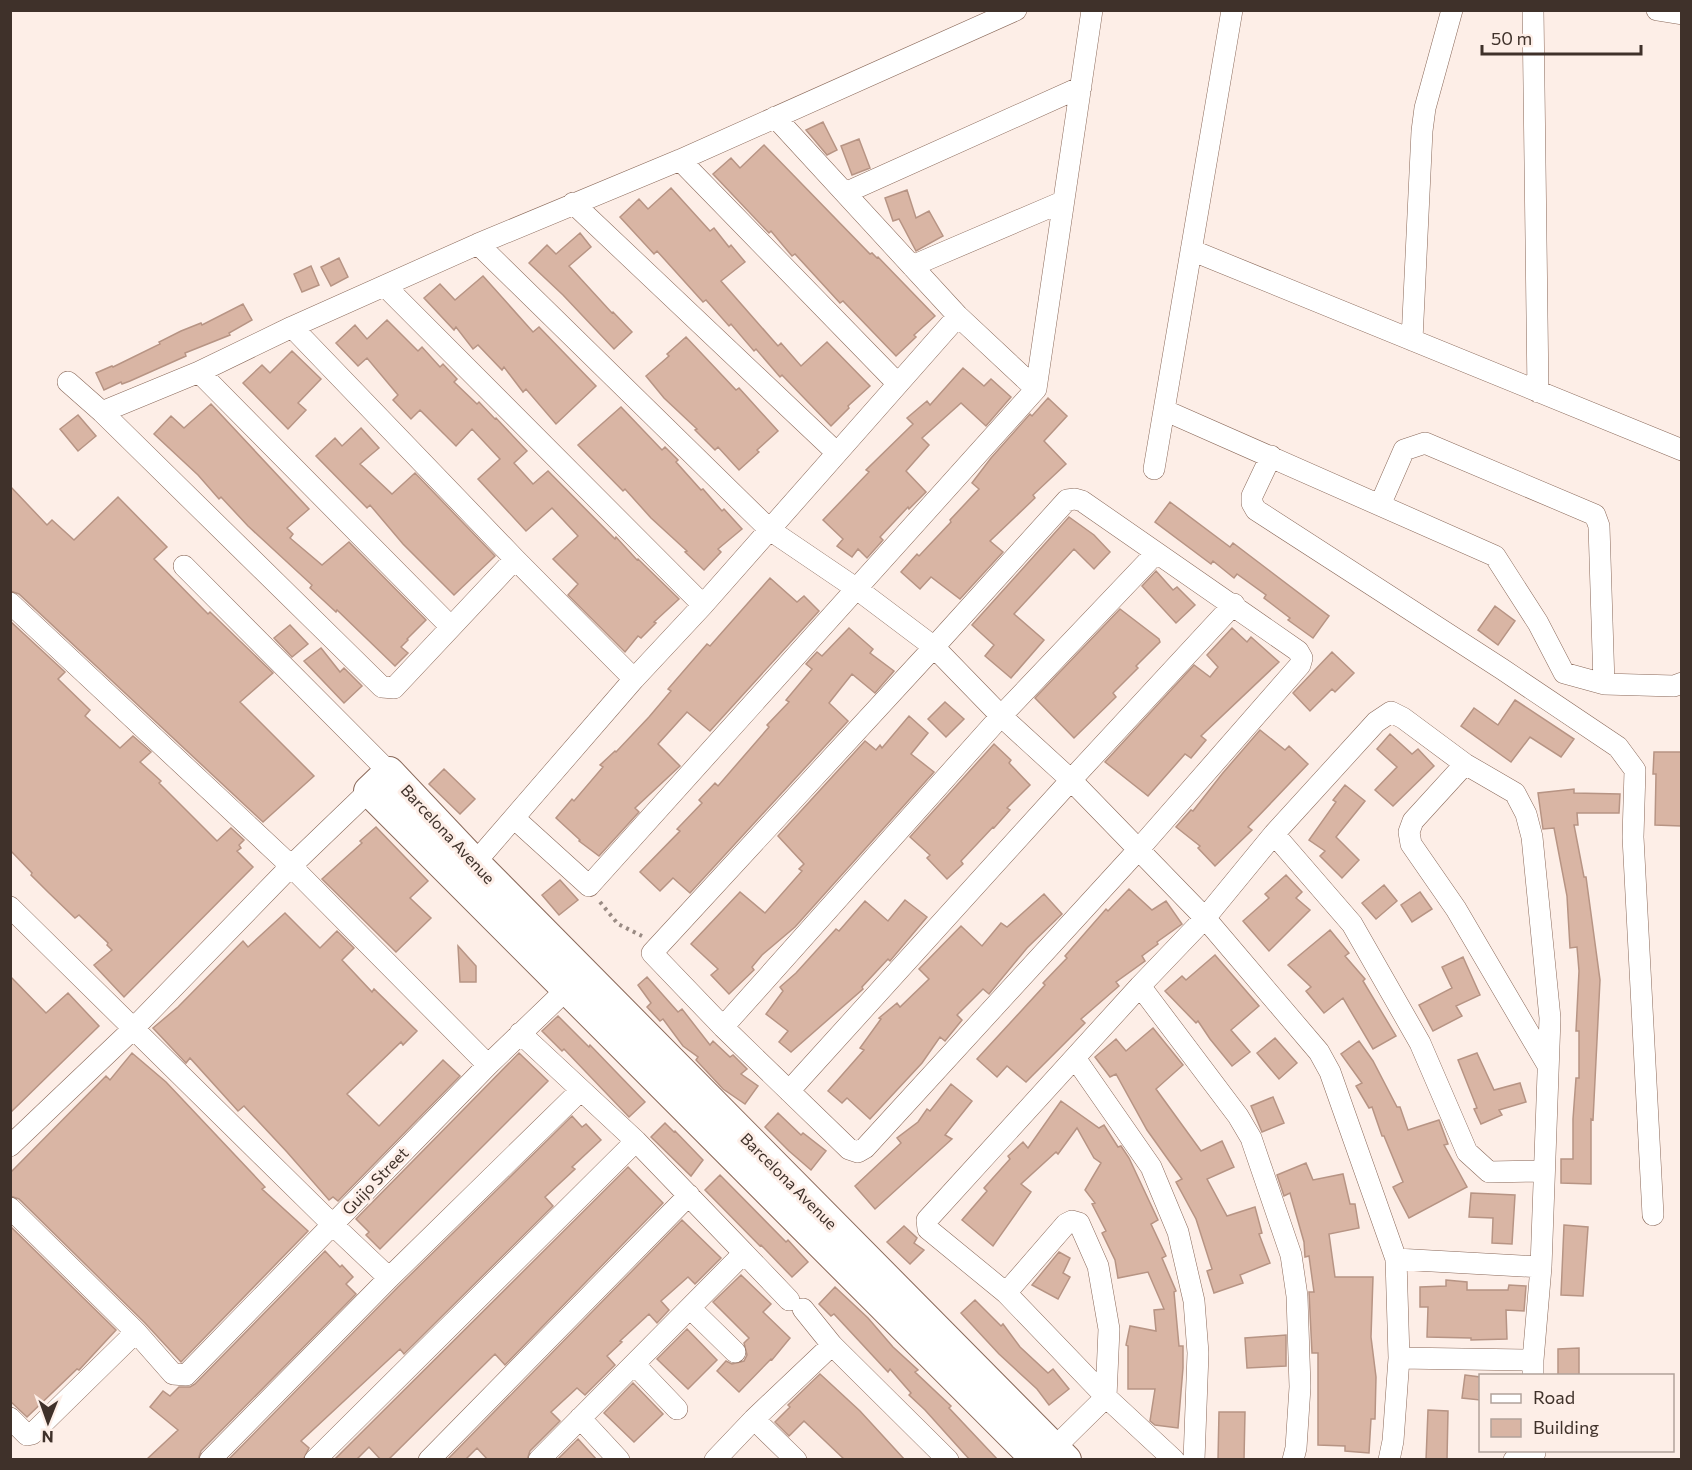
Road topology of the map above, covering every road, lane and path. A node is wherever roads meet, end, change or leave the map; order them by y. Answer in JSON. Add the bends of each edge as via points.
{"nodes":[{"id":1,"x":1016,"y":10,"type":"edge"},
{"id":2,"x":1092,"y":10,"type":"edge"},
{"id":3,"x":1232,"y":10,"type":"edge"},
{"id":4,"x":1452,"y":10,"type":"edge"},
{"id":5,"x":1533,"y":10,"type":"edge"},
{"id":6,"x":1657,"y":10,"type":"edge"},
{"id":7,"x":1682,"y":14,"type":"edge"},
{"id":8,"x":1081,"y":87,"type":"junction"},
{"id":9,"x":775,"y":117,"type":"junction"},
{"id":10,"x":680,"y":160,"type":"junction"},
{"id":11,"x":845,"y":192,"type":"junction"},
{"id":12,"x":1062,"y":202,"type":"junction"},
{"id":13,"x":573,"y":203,"type":"junction"},
{"id":14,"x":478,"y":244,"type":"junction"},
{"id":15,"x":1191,"y":250,"type":"junction"},
{"id":16,"x":912,"y":266,"type":"junction"},
{"id":17,"x":385,"y":286,"type":"junction"},
{"id":18,"x":958,"y":316,"type":"junction"},
{"id":19,"x":292,"y":327,"type":"junction"},
{"id":20,"x":1412,"y":340,"type":"junction"},
{"id":21,"x":199,"y":372,"type":"junction"},
{"id":22,"x":68,"y":382,"type":"dead end"},
{"id":23,"x":898,"y":384,"type":"junction"},
{"id":24,"x":1036,"y":389,"type":"junction"},
{"id":25,"x":1538,"y":392,"type":"junction"},
{"id":26,"x":1164,"y":410,"type":"junction"},
{"id":27,"x":102,"y":412,"type":"junction"},
{"id":28,"x":1682,"y":450,"type":"edge"},
{"id":29,"x":837,"y":453,"type":"junction"},
{"id":30,"x":1271,"y":456,"type":"junction"},
{"id":31,"x":1154,"y":469,"type":"dead end"},
{"id":32,"x":1380,"y":505,"type":"junction"},
{"id":33,"x":770,"y":530,"type":"junction"},
{"id":34,"x":1156,"y":553,"type":"junction"},
{"id":35,"x":515,"y":559,"type":"junction"},
{"id":36,"x":184,"y":566,"type":"dead end"},
{"id":37,"x":857,"y":589,"type":"junction"},
{"id":38,"x":10,"y":603,"type":"edge"},
{"id":39,"x":1234,"y":604,"type":"junction"},
{"id":40,"x":703,"y":605,"type":"junction"},
{"id":41,"x":450,"y":626,"type":"junction"},
{"id":42,"x":934,"y":647,"type":"junction"},
{"id":43,"x":1564,"y":673,"type":"junction"},
{"id":44,"x":634,"y":679,"type":"junction"},
{"id":45,"x":1682,"y":683,"type":"edge"},
{"id":46,"x":1604,"y":684,"type":"junction"},
{"id":47,"x":1550,"y":703,"type":"junction"},
{"id":48,"x":1001,"y":716,"type":"junction"},
{"id":49,"x":1465,"y":764,"type":"junction"},
{"id":50,"x":1071,"y":780,"type":"junction"},
{"id":51,"x":379,"y":781,"type":"junction"},
{"id":52,"x":514,"y":818,"type":"junction"},
{"id":53,"x":1274,"y":834,"type":"junction"},
{"id":54,"x":1138,"y":850,"type":"junction"},
{"id":55,"x":291,"y":866,"type":"junction"},
{"id":56,"x":467,"y":872,"type":"junction"},
{"id":57,"x":589,"y":886,"type":"junction"},
{"id":58,"x":10,"y":907,"type":"edge"},
{"id":59,"x":1205,"y":918,"type":"junction"},
{"id":60,"x":652,"y":953,"type":"junction"},
{"id":61,"x":1140,"y":986,"type":"junction"},
{"id":62,"x":567,"y":989,"type":"junction"},
{"id":63,"x":723,"y":1027,"type":"junction"},
{"id":64,"x":133,"y":1029,"type":"junction"},
{"id":65,"x":520,"y":1033,"type":"junction"},
{"id":66,"x":1075,"y":1058,"type":"junction"},
{"id":67,"x":1547,"y":1064,"type":"junction"},
{"id":68,"x":488,"y":1065,"type":"junction"},
{"id":69,"x":581,"y":1090,"type":"junction"},
{"id":70,"x":789,"y":1091,"type":"junction"},
{"id":71,"x":636,"y":1141,"type":"junction"},
{"id":72,"x":10,"y":1146,"type":"edge"},
{"id":73,"x":1543,"y":1171,"type":"junction"},
{"id":74,"x":689,"y":1195,"type":"junction"},
{"id":75,"x":10,"y":1208,"type":"edge"},
{"id":76,"x":1653,"y":1215,"type":"dead end"},
{"id":77,"x":333,"y":1225,"type":"junction"},
{"id":78,"x":744,"y":1253,"type":"junction"},
{"id":79,"x":1396,"y":1259,"type":"junction"},
{"id":80,"x":1541,"y":1268,"type":"junction"},
{"id":81,"x":389,"y":1278,"type":"junction"},
{"id":82,"x":1006,"y":1293,"type":"junction"},
{"id":83,"x":690,"y":1308,"type":"junction"},
{"id":84,"x":136,"y":1332,"type":"junction"},
{"id":85,"x":832,"y":1345,"type":"junction"},
{"id":86,"x":735,"y":1352,"type":"dead end"},
{"id":87,"x":1399,"y":1358,"type":"junction"},
{"id":88,"x":634,"y":1364,"type":"junction"},
{"id":89,"x":1533,"y":1368,"type":"edge"},
{"id":90,"x":1106,"y":1397,"type":"junction"},
{"id":91,"x":677,"y":1408,"type":"dead end"},
{"id":92,"x":10,"y":1418,"type":"edge"},
{"id":93,"x":580,"y":1418,"type":"junction"},
{"id":94,"x":754,"y":1419,"type":"junction"},
{"id":95,"x":1535,"y":1454,"type":"edge"},
{"id":96,"x":1050,"y":1457,"type":"edge"},
{"id":97,"x":210,"y":1460,"type":"edge"},
{"id":98,"x":315,"y":1460,"type":"edge"},
{"id":99,"x":429,"y":1460,"type":"edge"},
{"id":100,"x":539,"y":1460,"type":"edge"},
{"id":101,"x":619,"y":1460,"type":"edge"},
{"id":102,"x":715,"y":1460,"type":"edge"},
{"id":103,"x":796,"y":1460,"type":"edge"},
{"id":104,"x":948,"y":1460,"type":"edge"},
{"id":105,"x":1174,"y":1460,"type":"edge"},
{"id":106,"x":1194,"y":1460,"type":"edge"},
{"id":107,"x":1293,"y":1460,"type":"edge"},
{"id":108,"x":1389,"y":1460,"type":"edge"},
{"id":109,"x":1514,"y":1460,"type":"edge"}],
"edges":[{"from":1,"to":9,"type":"street"},
{"from":2,"to":8,"type":"street"},
{"from":3,"to":15,"type":"street"},
{"from":4,"to":20,"type":"street","via":[[1422,131]]},
{"from":5,"to":25,"type":"street"},
{"from":6,"to":7,"type":"street"},
{"from":8,"to":11,"type":"street"},
{"from":8,"to":12,"type":"street"},
{"from":9,"to":10,"type":"street"},
{"from":9,"to":11,"type":"street"},
{"from":10,"to":13,"type":"street"},
{"from":10,"to":23,"type":"street"},
{"from":11,"to":16,"type":"street"},
{"from":12,"to":16,"type":"street"},
{"from":12,"to":24,"type":"street"},
{"from":13,"to":14,"type":"street"},
{"from":13,"to":29,"type":"street"},
{"from":14,"to":17,"type":"street"},
{"from":14,"to":33,"type":"street"},
{"from":15,"to":20,"type":"street"},
{"from":15,"to":26,"type":"street"},
{"from":16,"to":18,"type":"street"},
{"from":17,"to":19,"type":"street"},
{"from":17,"to":40,"type":"street"},
{"from":18,"to":23,"type":"street"},
{"from":18,"to":24,"type":"street"},
{"from":19,"to":21,"type":"street"},
{"from":19,"to":35,"type":"street"},
{"from":20,"to":25,"type":"street"},
{"from":21,"to":27,"type":"street"},
{"from":21,"to":41,"type":"street"},
{"from":22,"to":27,"type":"street"},
{"from":23,"to":29,"type":"street"},
{"from":24,"to":37,"type":"street"},
{"from":25,"to":28,"type":"street"},
{"from":26,"to":30,"type":"street"},
{"from":26,"to":31,"type":"street"},
{"from":27,"to":41,"type":"street","via":[[382,687],[394,688]]},
{"from":29,"to":33,"type":"street"},
{"from":30,"to":32,"type":"street"},
{"from":30,"to":47,"type":"street","via":[[1252,496],[1256,510]]},
{"from":32,"to":43,"type":"street","via":[[1495,556],[1538,623]]},
{"from":32,"to":46,"type":"street","via":[[1404,450],[1425,443],[1595,515],[1599,526]]},
{"from":33,"to":37,"type":"street"},
{"from":33,"to":40,"type":"street"},
{"from":34,"to":39,"type":"street"},
{"from":34,"to":42,"type":"street","via":[[1082,501],[1067,500]]},
{"from":34,"to":48,"type":"street"},
{"from":35,"to":41,"type":"street"},
{"from":35,"to":44,"type":"street"},
{"from":36,"to":51,"type":"street"},
{"from":37,"to":42,"type":"street"},
{"from":37,"to":57,"type":"street"},
{"from":38,"to":55,"type":"street"},
{"from":39,"to":50,"type":"street"},
{"from":39,"to":54,"type":"street","via":[[1302,658]]},
{"from":40,"to":44,"type":"street"},
{"from":42,"to":48,"type":"street"},
{"from":42,"to":60,"type":"street"},
{"from":43,"to":46,"type":"street"},
{"from":43,"to":47,"type":"street"},
{"from":44,"to":52,"type":"street"},
{"from":45,"to":46,"type":"street"},
{"from":47,"to":76,"type":"street","via":[[1618,747],[1635,770],[1633,837]]},
{"from":48,"to":50,"type":"street"},
{"from":48,"to":63,"type":"street"},
{"from":49,"to":53,"type":"street","via":[[1391,712],[1376,722]]},
{"from":49,"to":67,"type":"street","via":[[1515,793],[1526,813],[1532,837],[1550,1018]]},
{"from":49,"to":67,"type":"street","via":[[1413,821],[1409,832],[1411,844],[1456,909]]},
{"from":50,"to":54,"type":"street"},
{"from":50,"to":70,"type":"street"},
{"from":51,"to":55,"type":"street"},
{"from":51,"to":56,"type":"street","name":"Barcelona Avenue"},
{"from":52,"to":56,"type":"street"},
{"from":52,"to":57,"type":"street"},
{"from":53,"to":59,"type":"street"},
{"from":53,"to":73,"type":"street","via":[[1352,924],[1420,1042],[1467,1152],[1489,1172]]},
{"from":54,"to":59,"type":"street"},
{"from":54,"to":70,"type":"street","via":[[865,1149],[849,1149]]},
{"from":55,"to":64,"type":"street"},
{"from":55,"to":68,"type":"street"},
{"from":56,"to":62,"type":"street","name":"Barcelona Avenue"},
{"from":56,"to":96,"type":"street","name":"Barcelona Avenue"},
{"from":57,"to":60,"type":"path","via":[[618,924],[649,939]]},
{"from":58,"to":64,"type":"street"},
{"from":59,"to":61,"type":"street"},
{"from":59,"to":79,"type":"street","via":[[1319,1052],[1330,1072]]},
{"from":60,"to":63,"type":"street"},
{"from":61,"to":66,"type":"street"},
{"from":61,"to":107,"type":"street","via":[[1246,1130],[1291,1255],[1297,1296],[1300,1387]]},
{"from":62,"to":65,"type":"street","name":"Guijo Street"},
{"from":62,"to":96,"type":"street","name":"Barcelona Avenue"},
{"from":63,"to":70,"type":"street"},
{"from":64,"to":72,"type":"street"},
{"from":64,"to":77,"type":"street"},
{"from":65,"to":68,"type":"street","name":"Guijo Street"},
{"from":65,"to":69,"type":"street"},
{"from":66,"to":82,"type":"street","via":[[927,1220],[928,1228]]},
{"from":66,"to":106,"type":"street","via":[[1151,1167],[1178,1232],[1194,1301],[1198,1353]]},
{"from":67,"to":73,"type":"street"},
{"from":68,"to":77,"type":"street","name":"Guijo Street"},
{"from":69,"to":71,"type":"street"},
{"from":69,"to":81,"type":"street"},
{"from":71,"to":74,"type":"street"},
{"from":71,"to":98,"type":"street"},
{"from":73,"to":80,"type":"street"},
{"from":74,"to":78,"type":"street"},
{"from":74,"to":99,"type":"street"},
{"from":75,"to":84,"type":"street"},
{"from":77,"to":81,"type":"street"},
{"from":77,"to":84,"type":"street","name":"Guijo Street","via":[[186,1375],[173,1374]]},
{"from":78,"to":83,"type":"street"},
{"from":78,"to":85,"type":"street"},
{"from":79,"to":80,"type":"street"},
{"from":79,"to":87,"type":"street"},
{"from":80,"to":89,"type":"street"},
{"from":81,"to":97,"type":"street"},
{"from":82,"to":90,"type":"street"},
{"from":82,"to":90,"type":"street","via":[[1065,1224],[1078,1223],[1098,1266],[1110,1329]]},
{"from":83,"to":86,"type":"street"},
{"from":83,"to":88,"type":"street"},
{"from":84,"to":92,"type":"street","via":[[32,1434],[27,1435]]},
{"from":85,"to":94,"type":"street"},
{"from":85,"to":104,"type":"street"},
{"from":87,"to":89,"type":"street"},
{"from":87,"to":108,"type":"street"},
{"from":88,"to":91,"type":"street"},
{"from":88,"to":93,"type":"street"},
{"from":90,"to":96,"type":"street"},
{"from":90,"to":105,"type":"street"},
{"from":93,"to":100,"type":"street"},
{"from":93,"to":101,"type":"street"},
{"from":94,"to":102,"type":"street"},
{"from":94,"to":103,"type":"street"},
{"from":95,"to":109,"type":"street"}]}
